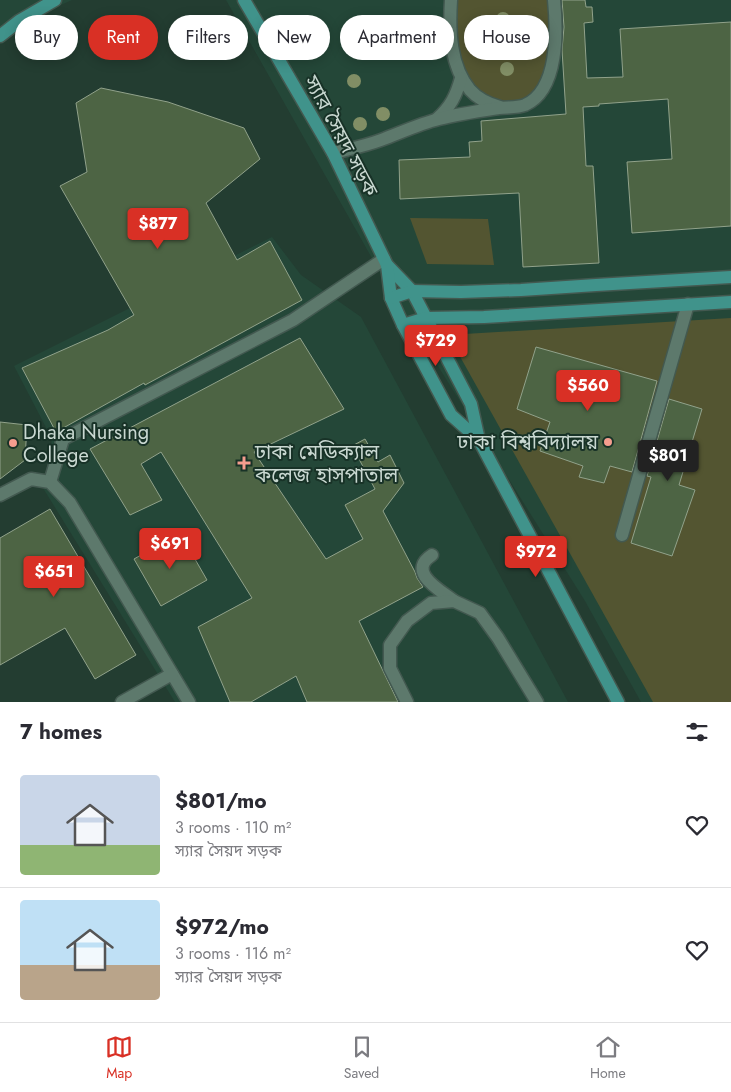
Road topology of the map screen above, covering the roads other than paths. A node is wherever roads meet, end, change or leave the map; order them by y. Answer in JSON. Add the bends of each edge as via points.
{"nodes":[{"id":1,"x":56,"y":0,"type":"edge"},
{"id":2,"x":244,"y":0,"type":"edge"},
{"id":3,"x":451,"y":0,"type":"edge"},
{"id":4,"x":554,"y":0,"type":"edge"},
{"id":5,"x":30,"y":15,"type":"edge"},
{"id":6,"x":15,"y":22,"type":"edge"},
{"id":7,"x":0,"y":24,"type":"edge"},
{"id":8,"x":15,"y":24,"type":"edge"},
{"id":9,"x":0,"y":36,"type":"edge"},
{"id":10,"x":461,"y":78,"type":"junction"},
{"id":11,"x":502,"y":108,"type":"junction"},
{"id":12,"x":437,"y":119,"type":"junction"},
{"id":13,"x":333,"y":153,"type":"junction"},
{"id":14,"x":386,"y":262,"type":"junction"},
{"id":15,"x":731,"y":277,"type":"edge"},
{"id":16,"x":412,"y":291,"type":"junction"},
{"id":17,"x":391,"y":298,"type":"junction"},
{"id":18,"x":731,"y":302,"type":"edge"},
{"id":19,"x":688,"y":304,"type":"junction"},
{"id":20,"x":426,"y":318,"type":"junction"},
{"id":21,"x":403,"y":325,"type":"junction"},
{"id":22,"x":480,"y":440,"type":"junction"},
{"id":23,"x":50,"y":482,"type":"junction"},
{"id":24,"x":0,"y":495,"type":"edge"},
{"id":25,"x":622,"y":534,"type":"dead end"},
{"id":26,"x":432,"y":555,"type":"dead end"},
{"id":27,"x":454,"y":601,"type":"junction"},
{"id":28,"x":172,"y":674,"type":"junction"},
{"id":29,"x":122,"y":702,"type":"edge"},
{"id":30,"x":189,"y":702,"type":"edge"},
{"id":31,"x":407,"y":702,"type":"edge"},
{"id":32,"x":537,"y":702,"type":"edge"},
{"id":33,"x":618,"y":702,"type":"edge"}],
"edges":[{"from":1,"to":5,"type":"main road"},
{"from":2,"to":13,"type":"main road","name":"স্যার সৈয়দ সড়ক"},
{"from":3,"to":10,"type":"lane","via":[[452,44]]},
{"from":4,"to":11,"type":"lane","via":[[556,46],[546,84],[533,101],[524,106]]},
{"from":6,"to":7,"type":"main road"},
{"from":8,"to":9,"type":"main road"},
{"from":10,"to":11,"type":"lane","via":[[480,99]]},
{"from":10,"to":12,"type":"lane","via":[[454,100]]},
{"from":11,"to":12,"type":"lane"},
{"from":12,"to":13,"type":"lane","via":[[378,141]]},
{"from":13,"to":14,"type":"main road","name":"স্যার সৈয়দ সড়ক"},
{"from":14,"to":16,"type":"main road","name":"স্যার সৈয়দ সড়ক"},
{"from":14,"to":17,"type":"main road","name":"স্যার সৈয়দ সড়ক"},
{"from":14,"to":23,"type":"lane","via":[[293,320],[63,440]]},
{"from":15,"to":16,"type":"main road","via":[[521,290]]},
{"from":16,"to":17,"type":"main road"},
{"from":16,"to":20,"type":"main road","name":"স্যার সৈয়দ সড়ক"},
{"from":17,"to":21,"type":"main road","name":"স্যার সৈয়দ সড়ক"},
{"from":18,"to":19,"type":"main road"},
{"from":19,"to":20,"type":"main road"},
{"from":19,"to":25,"type":"lane"},
{"from":20,"to":21,"type":"main road"},
{"from":20,"to":22,"type":"main road","name":"স্যার সৈয়দ সড়ক","via":[[471,404]]},
{"from":21,"to":22,"type":"main road","name":"স্যার সৈয়দ সড়ক","via":[[452,415]]},
{"from":22,"to":33,"type":"main road","name":"স্যার সৈয়দ সড়ক"},
{"from":23,"to":24,"type":"lane","via":[[31,479]]},
{"from":23,"to":28,"type":"lane","via":[[70,503]]},
{"from":26,"to":27,"type":"lane","via":[[425,559],[423,573],[427,581]]},
{"from":27,"to":31,"type":"lane","via":[[432,604],[407,621],[390,645],[390,668]]},
{"from":27,"to":32,"type":"lane","via":[[480,613]]},
{"from":28,"to":29,"type":"lane"},
{"from":28,"to":30,"type":"lane"}]}
